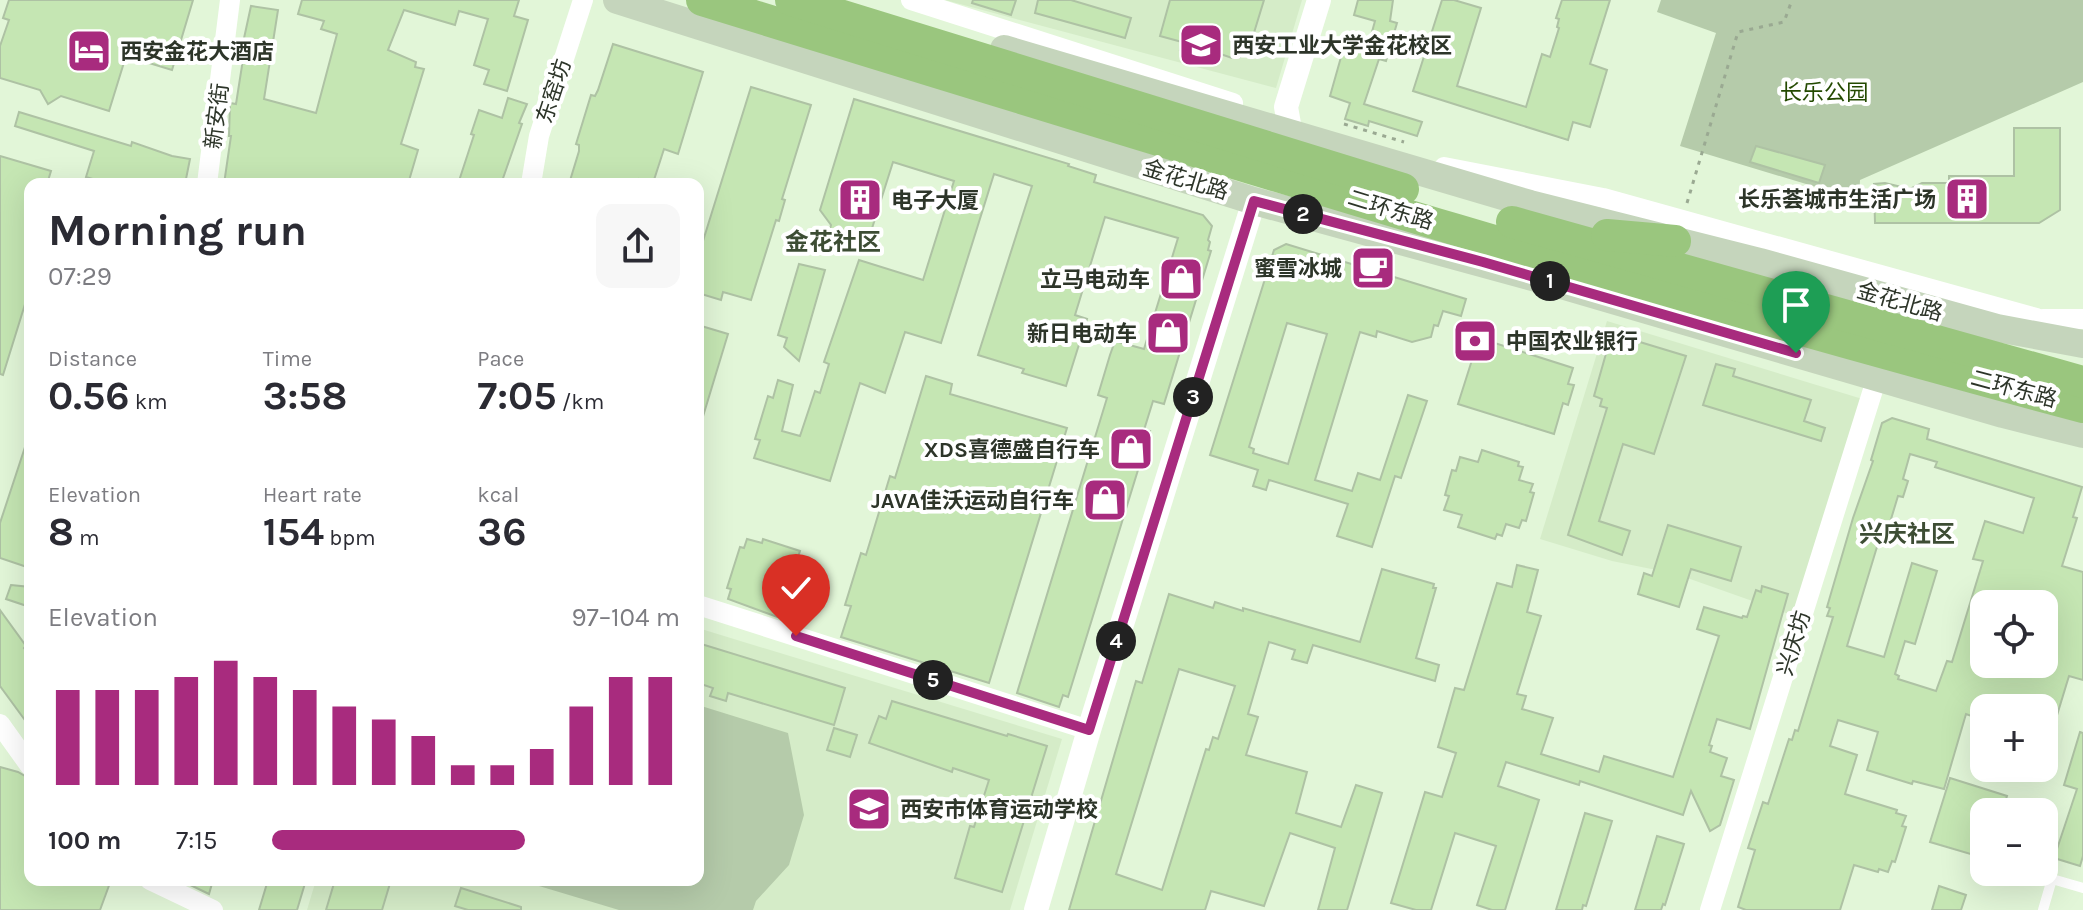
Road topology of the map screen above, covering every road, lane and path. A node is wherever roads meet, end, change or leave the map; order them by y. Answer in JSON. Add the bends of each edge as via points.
{"nodes":[{"id":1,"x":230,"y":0,"type":"edge"},
{"id":2,"x":583,"y":0,"type":"edge"},
{"id":3,"x":617,"y":0,"type":"edge"},
{"id":4,"x":702,"y":0,"type":"edge"},
{"id":5,"x":791,"y":0,"type":"edge"},
{"id":6,"x":843,"y":0,"type":"edge"},
{"id":7,"x":911,"y":0,"type":"edge"},
{"id":8,"x":1319,"y":0,"type":"edge"},
{"id":9,"x":1792,"y":0,"type":"edge"},
{"id":10,"x":1345,"y":124,"type":"dead end"},
{"id":11,"x":1290,"y":128,"type":"junction"},
{"id":12,"x":1405,"y":140,"type":"dead end"},
{"id":13,"x":208,"y":178,"type":"edge"},
{"id":14,"x":532,"y":178,"type":"edge"},
{"id":15,"x":1254,"y":201,"type":"junction"},
{"id":16,"x":1678,"y":230,"type":"junction"},
{"id":17,"x":1529,"y":238,"type":"junction"},
{"id":18,"x":1672,"y":316,"type":"junction"},
{"id":19,"x":2036,"y":318,"type":"junction"},
{"id":20,"x":2083,"y":319,"type":"edge"},
{"id":21,"x":2083,"y":342,"type":"edge"},
{"id":22,"x":1877,"y":351,"type":"junction"},
{"id":23,"x":2083,"y":382,"type":"edge"},
{"id":24,"x":2083,"y":407,"type":"edge"},
{"id":25,"x":2083,"y":434,"type":"edge"},
{"id":26,"x":704,"y":607,"type":"edge"},
{"id":27,"x":0,"y":724,"type":"edge"},
{"id":28,"x":1089,"y":730,"type":"junction"},
{"id":29,"x":24,"y":758,"type":"edge"},
{"id":30,"x":163,"y":886,"type":"edge"},
{"id":31,"x":2083,"y":888,"type":"edge"},
{"id":32,"x":213,"y":910,"type":"edge"},
{"id":33,"x":1036,"y":910,"type":"edge"},
{"id":34,"x":1710,"y":910,"type":"edge"},
{"id":35,"x":2043,"y":910,"type":"edge"}],
"edges":[{"from":1,"to":13,"type":"street","name":"新安街"},
{"from":2,"to":14,"type":"street","name":"东窑坊","via":[[539,136]]},
{"from":3,"to":15,"type":"main road","name":"金花北路"},
{"from":4,"to":17,"type":"highway","name":"二环东路"},
{"from":5,"to":17,"type":"highway","name":"二环东路"},
{"from":6,"to":11,"type":"main road","name":"金花北路"},
{"from":7,"to":11,"type":"street"},
{"from":8,"to":11,"type":"street","via":[[1286,107]]},
{"from":9,"to":16,"type":"path","via":[[1784,22],[1738,32]]},
{"from":10,"to":12,"type":"path"},
{"from":11,"to":16,"type":"main road","name":"金花北路","via":[[1515,200]]},
{"from":15,"to":18,"type":"main road","name":"金花北路"},
{"from":15,"to":28,"type":"street"},
{"from":16,"to":17,"type":"highway"},
{"from":16,"to":19,"type":"street"},
{"from":16,"to":21,"type":"main road","name":"金花北路","via":[[1997,328]]},
{"from":17,"to":18,"type":"highway"},
{"from":17,"to":22,"type":"highway","name":"二环东路"},
{"from":18,"to":22,"type":"main road","name":"金花北路"},
{"from":19,"to":20,"type":"street"},
{"from":19,"to":21,"type":"street"},
{"from":22,"to":23,"type":"highway","name":"二环东路"},
{"from":22,"to":24,"type":"highway","name":"二环东路"},
{"from":22,"to":25,"type":"main road","name":"金花北路"},
{"from":22,"to":34,"type":"street","name":"兴庆坊"},
{"from":26,"to":28,"type":"street"},
{"from":27,"to":29,"type":"street"},
{"from":28,"to":33,"type":"street"},
{"from":30,"to":32,"type":"street"},
{"from":31,"to":35,"type":"lane","via":[[2052,879]]}]}
